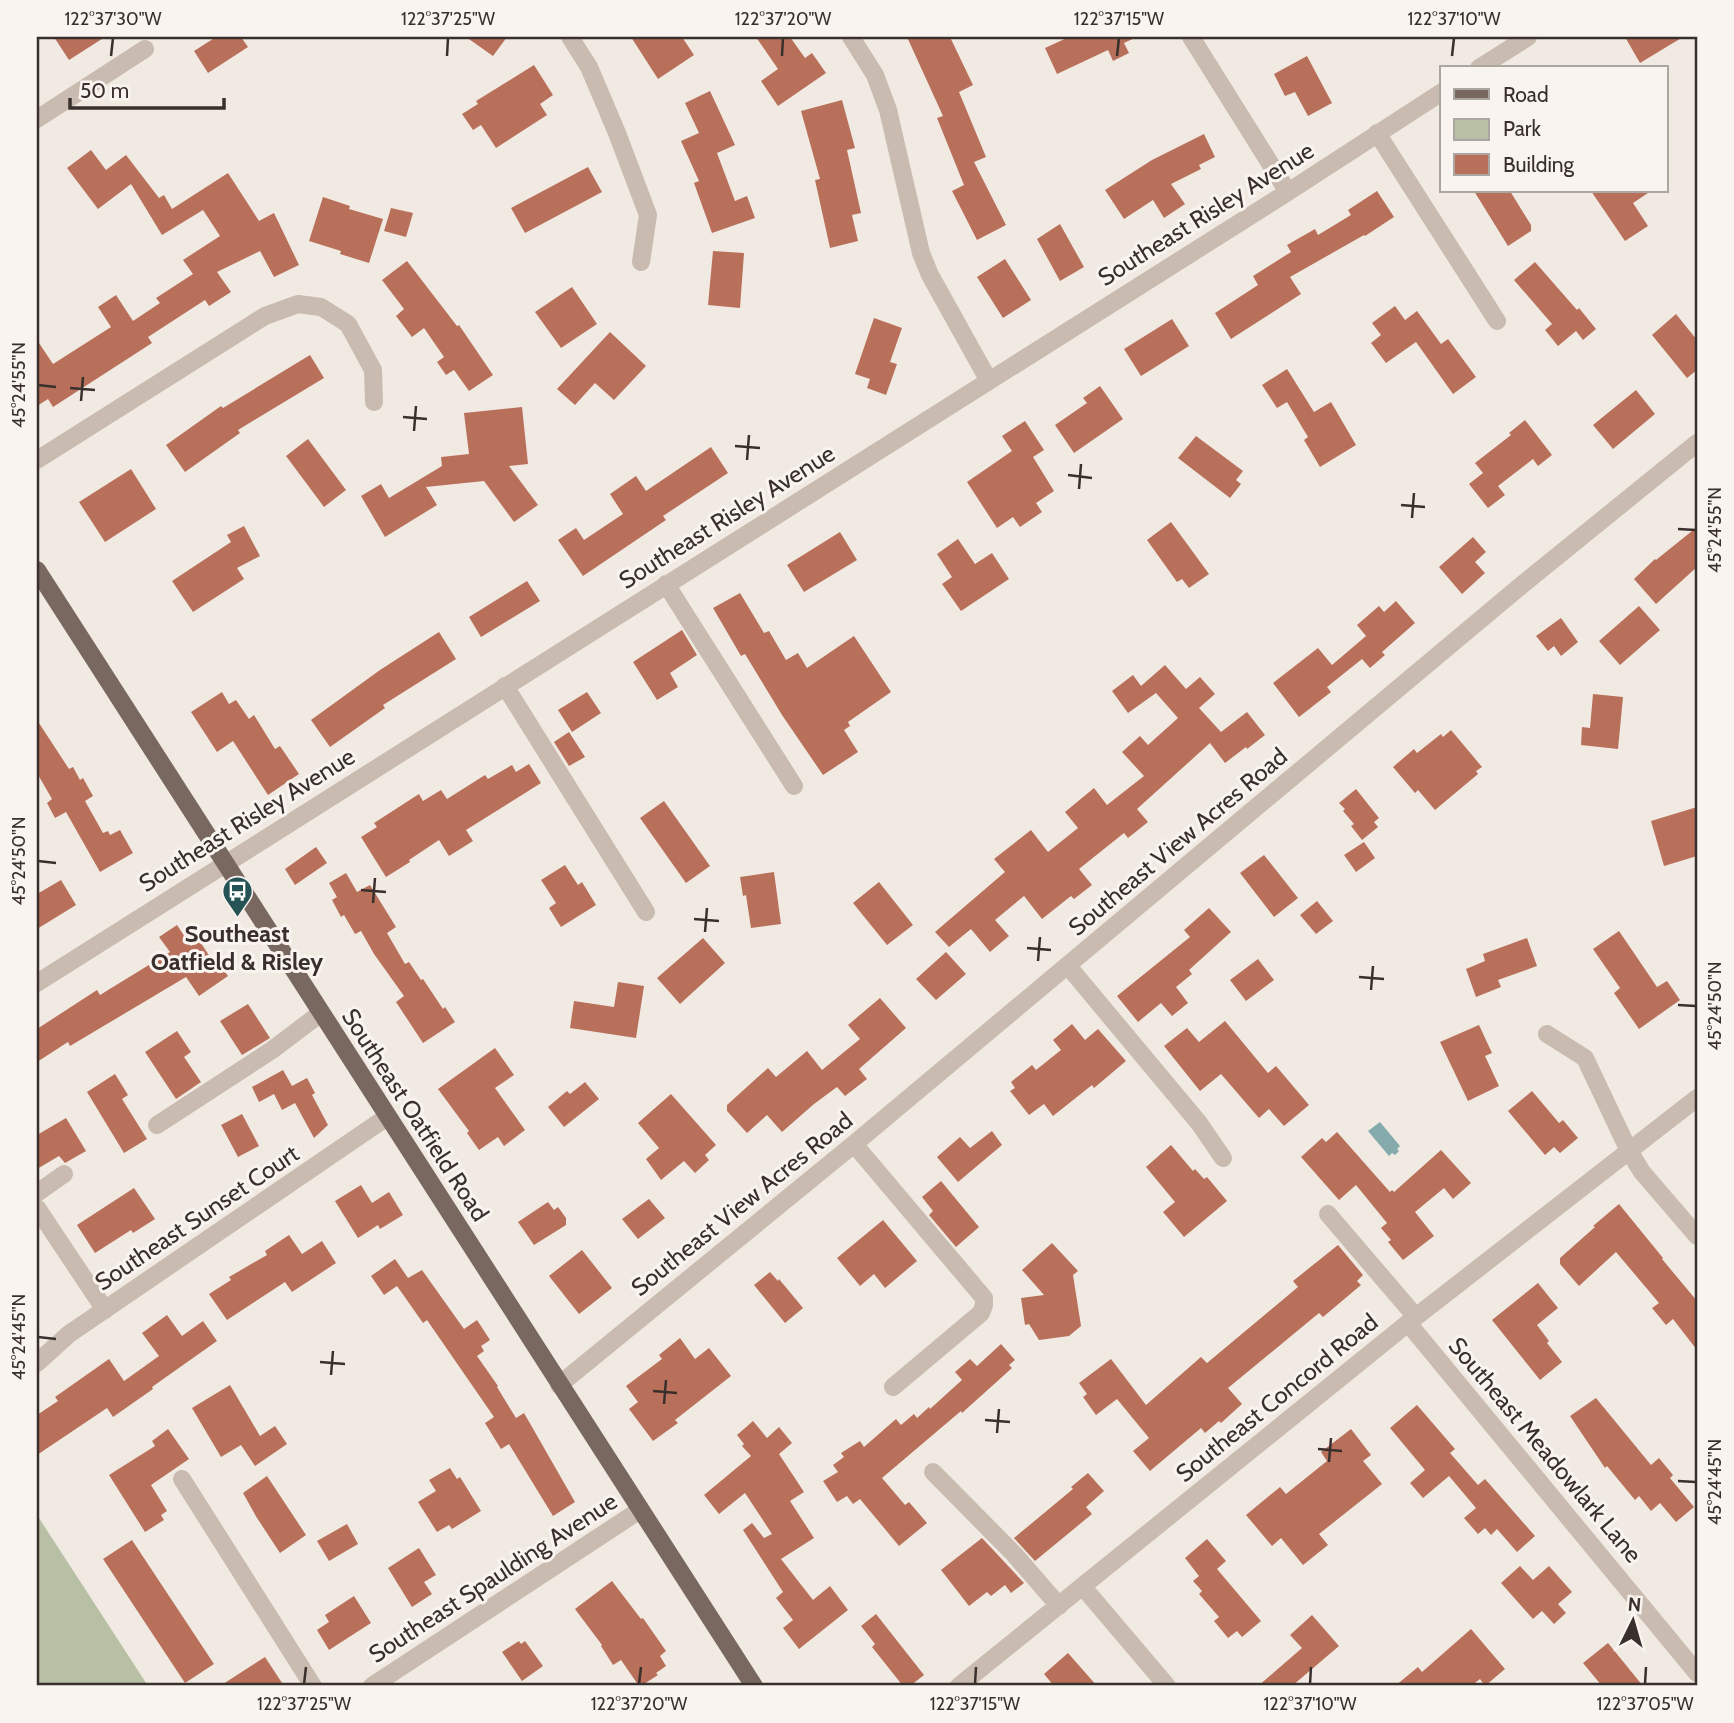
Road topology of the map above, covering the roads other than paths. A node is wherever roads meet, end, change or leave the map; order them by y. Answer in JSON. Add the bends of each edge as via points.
{"nodes":[{"id":1,"x":570,"y":37,"type":"edge"},
{"id":2,"x":851,"y":37,"type":"edge"},
{"id":3,"x":1191,"y":37,"type":"edge"},
{"id":4,"x":1528,"y":37,"type":"edge"},
{"id":5,"x":145,"y":49,"type":"dead end"},
{"id":6,"x":1482,"y":66,"type":"edge"},
{"id":7,"x":1440,"y":93,"type":"edge"},
{"id":8,"x":37,"y":119,"type":"edge"},
{"id":9,"x":1377,"y":133,"type":"junction"},
{"id":10,"x":1288,"y":192,"type":"junction"},
{"id":11,"x":641,"y":262,"type":"dead end"},
{"id":12,"x":1497,"y":321,"type":"dead end"},
{"id":13,"x":989,"y":381,"type":"junction"},
{"id":14,"x":374,"y":402,"type":"dead end"},
{"id":15,"x":1697,"y":443,"type":"edge"},
{"id":16,"x":37,"y":460,"type":"edge"},
{"id":17,"x":37,"y":570,"type":"edge"},
{"id":18,"x":666,"y":584,"type":"junction"},
{"id":19,"x":505,"y":686,"type":"junction"},
{"id":20,"x":794,"y":786,"type":"dead end"},
{"id":21,"x":225,"y":864,"type":"junction"},
{"id":22,"x":646,"y":912,"type":"dead end"},
{"id":23,"x":1068,"y":966,"type":"junction"},
{"id":24,"x":37,"y":983,"type":"edge"},
{"id":25,"x":321,"y":1013,"type":"junction"},
{"id":26,"x":1547,"y":1034,"type":"dead end"},
{"id":27,"x":1697,"y":1098,"type":"edge"},
{"id":28,"x":387,"y":1117,"type":"junction"},
{"id":29,"x":157,"y":1125,"type":"dead end"},
{"id":30,"x":854,"y":1144,"type":"junction"},
{"id":31,"x":1629,"y":1151,"type":"junction"},
{"id":32,"x":1223,"y":1157,"type":"dead end"},
{"id":33,"x":64,"y":1174,"type":"dead end"},
{"id":34,"x":37,"y":1193,"type":"edge"},
{"id":35,"x":37,"y":1208,"type":"edge"},
{"id":36,"x":1328,"y":1214,"type":"dead end"},
{"id":37,"x":1697,"y":1236,"type":"edge"},
{"id":38,"x":105,"y":1310,"type":"junction"},
{"id":39,"x":1412,"y":1320,"type":"junction"},
{"id":40,"x":37,"y":1363,"type":"edge"},
{"id":41,"x":559,"y":1385,"type":"junction"},
{"id":42,"x":893,"y":1387,"type":"dead end"},
{"id":43,"x":933,"y":1472,"type":"dead end"},
{"id":44,"x":182,"y":1479,"type":"dead end"},
{"id":45,"x":640,"y":1510,"type":"junction"},
{"id":46,"x":1083,"y":1587,"type":"junction"},
{"id":47,"x":1059,"y":1606,"type":"junction"},
{"id":48,"x":1697,"y":1673,"type":"edge"},
{"id":49,"x":313,"y":1686,"type":"edge"},
{"id":50,"x":372,"y":1686,"type":"edge"},
{"id":51,"x":754,"y":1686,"type":"edge"},
{"id":52,"x":960,"y":1686,"type":"edge"},
{"id":53,"x":1167,"y":1686,"type":"edge"}],
"edges":[{"from":1,"to":11,"type":"street","via":[[589,67],[648,215]]},
{"from":2,"to":13,"type":"street","via":[[875,75],[888,110],[921,253]]},
{"from":3,"to":10,"type":"street"},
{"from":4,"to":6,"type":"street"},
{"from":5,"to":8,"type":"street"},
{"from":7,"to":9,"type":"street","name":"Southeast Risley Avenue"},
{"from":9,"to":10,"type":"street","name":"Southeast Risley Avenue"},
{"from":9,"to":12,"type":"street"},
{"from":10,"to":13,"type":"street","name":"Southeast Risley Avenue"},
{"from":13,"to":18,"type":"street","name":"Southeast Risley Avenue"},
{"from":14,"to":16,"type":"street","via":[[373,370],[348,324],[321,307],[298,304],[265,316]]},
{"from":15,"to":23,"type":"street","name":"Southeast View Acres Road"},
{"from":17,"to":21,"type":"main road","name":"Southeast Oatfield Road"},
{"from":18,"to":19,"type":"street","name":"Southeast Risley Avenue"},
{"from":18,"to":20,"type":"street"},
{"from":19,"to":21,"type":"street","name":"Southeast Risley Avenue"},
{"from":19,"to":22,"type":"street"},
{"from":21,"to":24,"type":"street","name":"Southeast Risley Avenue"},
{"from":21,"to":25,"type":"main road","name":"Southeast Oatfield Road"},
{"from":23,"to":30,"type":"street","name":"Southeast View Acres Road"},
{"from":23,"to":32,"type":"street"},
{"from":25,"to":28,"type":"main road","name":"Southeast Oatfield Road"},
{"from":25,"to":29,"type":"street"},
{"from":26,"to":31,"type":"street","via":[[1585,1058]]},
{"from":27,"to":31,"type":"street","name":"Southeast Concord Road"},
{"from":28,"to":38,"type":"street","name":"Southeast Sunset Court"},
{"from":28,"to":41,"type":"main road","name":"Southeast Oatfield Road"},
{"from":30,"to":41,"type":"street","name":"Southeast View Acres Road"},
{"from":30,"to":42,"type":"street","via":[[984,1298],[981,1313]]},
{"from":31,"to":37,"type":"street"},
{"from":31,"to":39,"type":"street","name":"Southeast Concord Road"},
{"from":33,"to":34,"type":"street"},
{"from":35,"to":38,"type":"street"},
{"from":36,"to":39,"type":"street","name":"Southeast Meadowlark Lane"},
{"from":38,"to":40,"type":"street","name":"Southeast Sunset Court"},
{"from":39,"to":46,"type":"street","name":"Southeast Concord Road"},
{"from":39,"to":48,"type":"street","name":"Southeast Meadowlark Lane"},
{"from":41,"to":45,"type":"main road","name":"Southeast Oatfield Road"},
{"from":43,"to":47,"type":"street"},
{"from":44,"to":49,"type":"street"},
{"from":45,"to":50,"type":"street","name":"Southeast Spaulding Avenue"},
{"from":45,"to":51,"type":"main road","name":"Southeast Oatfield Road"},
{"from":46,"to":47,"type":"street","name":"Southeast Concord Road"},
{"from":46,"to":53,"type":"street"},
{"from":47,"to":52,"type":"street","name":"Southeast Concord Road"}]}
